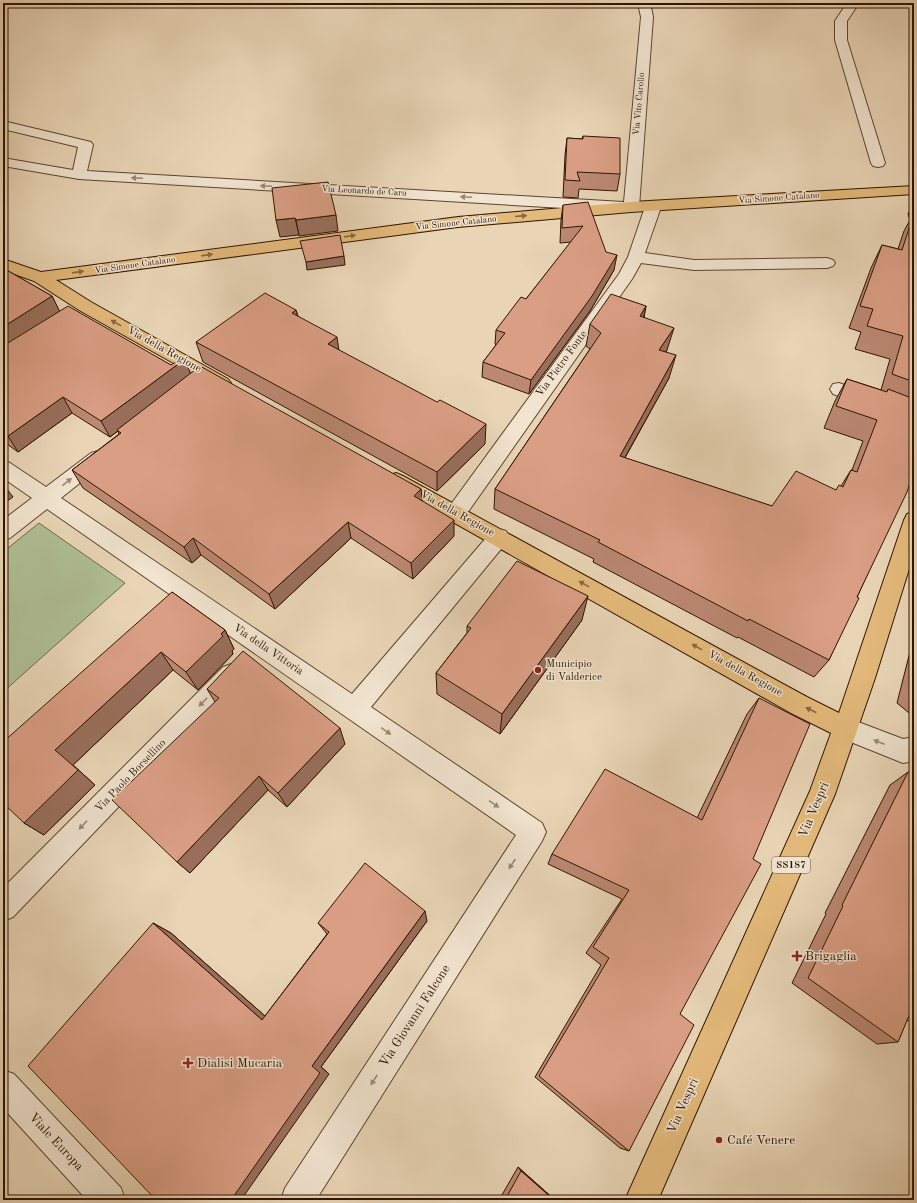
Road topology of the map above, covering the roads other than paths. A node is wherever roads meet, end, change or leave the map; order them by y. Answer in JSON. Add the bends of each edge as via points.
{"nodes":[{"id":1,"x":641,"y":3,"type":"edge"},
{"id":2,"x":853,"y":3,"type":"edge"},
{"id":3,"x":910,"y":3,"type":"edge"},
{"id":4,"x":914,"y":3,"type":"edge"},
{"id":5,"x":3,"y":125,"type":"edge"},
{"id":6,"x":3,"y":162,"type":"edge"},
{"id":7,"x":878,"y":163,"type":"dead end"},
{"id":8,"x":79,"y":175,"type":"junction"},
{"id":9,"x":914,"y":190,"type":"edge"},
{"id":10,"x":631,"y":207,"type":"junction"},
{"id":11,"x":653,"y":207,"type":"junction"},
{"id":12,"x":636,"y":256,"type":"junction"},
{"id":13,"x":827,"y":263,"type":"dead end"},
{"id":14,"x":3,"y":264,"type":"edge"},
{"id":15,"x":40,"y":278,"type":"junction"},
{"id":16,"x":206,"y":374,"type":"junction"},
{"id":17,"x":188,"y":388,"type":"edge"},
{"id":18,"x":839,"y":389,"type":"dead end"},
{"id":19,"x":241,"y":393,"type":"edge"},
{"id":20,"x":914,"y":418,"type":"edge"},
{"id":21,"x":114,"y":445,"type":"edge"},
{"id":22,"x":3,"y":468,"type":"edge"},
{"id":23,"x":378,"y":471,"type":"edge"},
{"id":24,"x":47,"y":498,"type":"junction"},
{"id":25,"x":456,"y":513,"type":"junction"},
{"id":26,"x":914,"y":520,"type":"edge"},
{"id":27,"x":3,"y":532,"type":"edge"},
{"id":28,"x":499,"y":537,"type":"junction"},
{"id":29,"x":260,"y":644,"type":"junction"},
{"id":30,"x":354,"y":709,"type":"junction"},
{"id":31,"x":845,"y":728,"type":"junction"},
{"id":32,"x":914,"y":749,"type":"edge"},
{"id":33,"x":533,"y":832,"type":"joint"},
{"id":34,"x":3,"y":907,"type":"edge"},
{"id":35,"x":3,"y":1085,"type":"edge"},
{"id":36,"x":109,"y":1200,"type":"edge"},
{"id":37,"x":297,"y":1200,"type":"edge"},
{"id":38,"x":641,"y":1200,"type":"edge"}],
"edges":[{"from":1,"to":10,"type":"street","name":"Via Vito Carollo","via":[[646,8],[647,17]]},
{"from":2,"to":7,"type":"street","via":[[841,21],[841,40]]},
{"from":3,"to":4,"type":"street"},
{"from":5,"to":8,"type":"street","via":[[86,145]]},
{"from":6,"to":8,"type":"street","name":"Via Leonardo de Caro"},
{"from":10,"to":8,"type":"street","name":"Via Leonardo de Caro","one_way":true},
{"from":9,"to":11,"type":"main road","name":"Via Simone Catalano"},
{"from":10,"to":11,"type":"main road","name":"Via Simone Catalano"},
{"from":15,"to":10,"type":"main road","name":"Via Simone Catalano","one_way":true,"via":[[458,222]]},
{"from":11,"to":12,"type":"street","name":"Via Pietro Fonte"},
{"from":12,"to":13,"type":"street","via":[[694,265]]},
{"from":12,"to":25,"type":"street","name":"Via Pietro Fonte","via":[[626,275]]},
{"from":14,"to":15,"type":"main road","name":"Via Simone Catalano"},
{"from":16,"to":15,"type":"main road","name":"Via della Regione","one_way":true,"via":[[79,310]]},
{"from":16,"to":17,"type":"street"},
{"from":16,"to":19,"type":"main road","name":"Via della Regione"},
{"from":18,"to":20,"type":"street"},
{"from":24,"to":21,"type":"street","one_way":true},
{"from":22,"to":24,"type":"street","name":"Via della Vittoria"},
{"from":23,"to":25,"type":"main road","name":"Via della Regione"},
{"from":24,"to":27,"type":"street"},
{"from":24,"to":29,"type":"street","name":"Via della Vittoria"},
{"from":25,"to":28,"type":"main road","name":"Via della Regione"},
{"from":26,"to":31,"type":"main road","name":"Via Vespri","number":"SS187"},
{"from":28,"to":30,"type":"street","name":"Via della Regione"},
{"from":31,"to":28,"type":"main road","name":"Via della Regione","one_way":true},
{"from":29,"to":30,"type":"street","name":"Via della Vittoria"},
{"from":29,"to":34,"type":"street","name":"Via Paolo Borsellino","one_way":true},
{"from":30,"to":33,"type":"street","name":"Via della Vittoria","one_way":true},
{"from":32,"to":31,"type":"street","one_way":true,"via":[[903,751]]},
{"from":31,"to":38,"type":"main road","name":"Via Vespri","number":"SS187","via":[[822,794]]},
{"from":33,"to":37,"type":"street","name":"Via Giovanni Falcone","one_way":true},
{"from":35,"to":36,"type":"street","name":"Viale Europa"}]}
